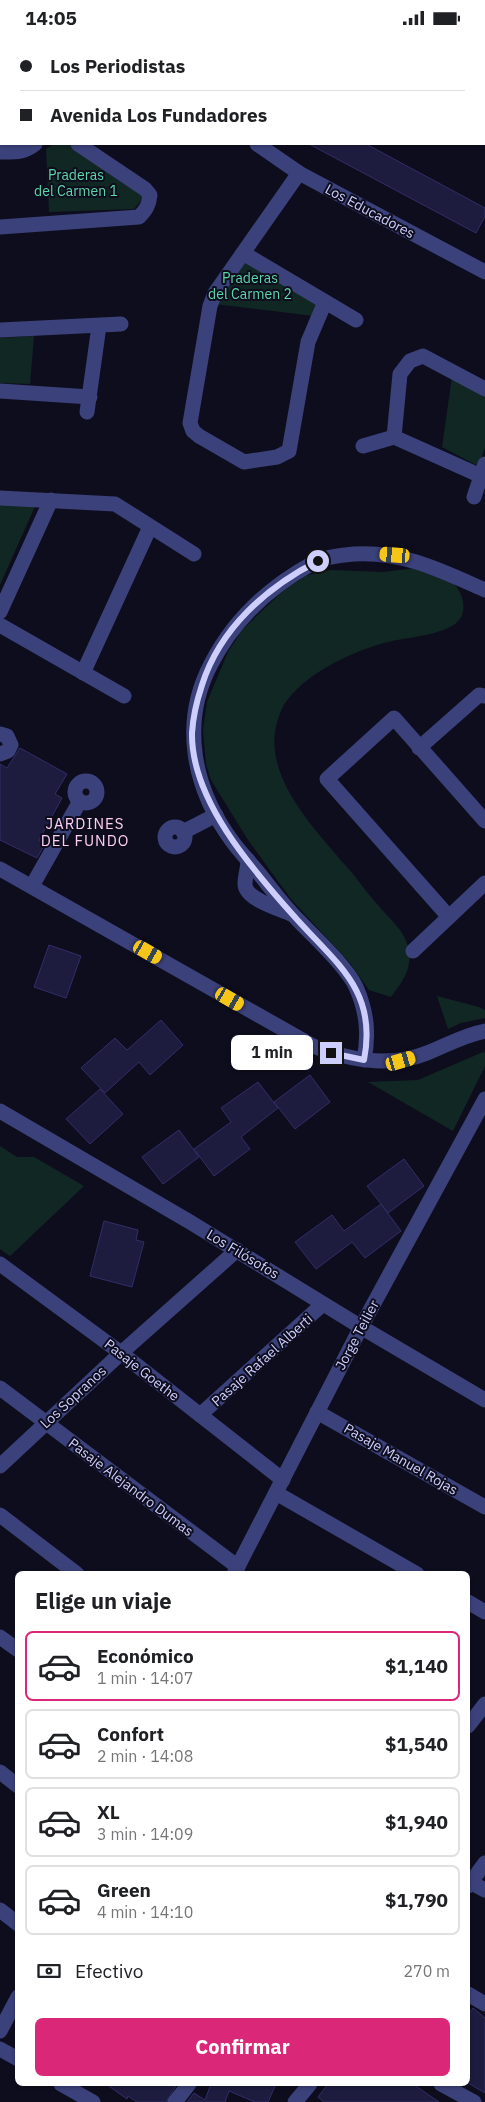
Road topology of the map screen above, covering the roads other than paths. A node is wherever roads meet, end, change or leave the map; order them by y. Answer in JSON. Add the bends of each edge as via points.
{"nodes":[{"id":1,"x":34,"y":145,"type":"edge"},
{"id":2,"x":79,"y":145,"type":"edge"},
{"id":3,"x":259,"y":145,"type":"edge"},
{"id":4,"x":0,"y":152,"type":"edge"},
{"id":5,"x":299,"y":173,"type":"junction"},
{"id":6,"x":0,"y":227,"type":"edge"},
{"id":7,"x":243,"y":253,"type":"junction"},
{"id":8,"x":485,"y":272,"type":"edge"},
{"id":9,"x":325,"y":302,"type":"junction"},
{"id":10,"x":356,"y":320,"type":"dead end"},
{"id":11,"x":121,"y":324,"type":"dead end"},
{"id":12,"x":99,"y":326,"type":"junction"},
{"id":13,"x":0,"y":330,"type":"edge"},
{"id":14,"x":485,"y":389,"type":"edge"},
{"id":15,"x":0,"y":391,"type":"edge"},
{"id":16,"x":394,"y":437,"type":"junction"},
{"id":17,"x":363,"y":446,"type":"dead end"},
{"id":18,"x":483,"y":470,"type":"edge"},
{"id":19,"x":0,"y":497,"type":"edge"},
{"id":20,"x":474,"y":497,"type":"dead end"},
{"id":21,"x":51,"y":500,"type":"junction"},
{"id":22,"x":150,"y":527,"type":"junction"},
{"id":23,"x":194,"y":554,"type":"dead end"},
{"id":24,"x":485,"y":590,"type":"edge"},
{"id":25,"x":0,"y":613,"type":"edge"},
{"id":26,"x":0,"y":625,"type":"edge"},
{"id":27,"x":83,"y":673,"type":"junction"},
{"id":28,"x":483,"y":693,"type":"edge"},
{"id":29,"x":124,"y":696,"type":"dead end"},
{"id":30,"x":0,"y":733,"type":"edge"},
{"id":31,"x":419,"y":748,"type":"junction"},
{"id":32,"x":0,"y":754,"type":"edge"},
{"id":33,"x":80,"y":801,"type":"dead end"},
{"id":34,"x":216,"y":815,"type":"junction"},
{"id":35,"x":485,"y":821,"type":"edge"},
{"id":36,"x":183,"y":832,"type":"dead end"},
{"id":37,"x":248,"y":860,"type":"junction"},
{"id":38,"x":0,"y":869,"type":"edge"},
{"id":39,"x":485,"y":883,"type":"edge"},
{"id":40,"x":32,"y":886,"type":"junction"},
{"id":41,"x":292,"y":915,"type":"junction"},
{"id":42,"x":449,"y":917,"type":"junction"},
{"id":43,"x":413,"y":951,"type":"dead end"},
{"id":44,"x":485,"y":1031,"type":"edge"},
{"id":45,"x":364,"y":1060,"type":"junction"},
{"id":46,"x":485,"y":1099,"type":"edge"},
{"id":47,"x":0,"y":1111,"type":"edge"},
{"id":48,"x":236,"y":1250,"type":"junction"},
{"id":49,"x":0,"y":1264,"type":"edge"},
{"id":50,"x":323,"y":1304,"type":"junction"},
{"id":51,"x":361,"y":1327,"type":"junction"},
{"id":52,"x":121,"y":1353,"type":"junction"},
{"id":53,"x":0,"y":1388,"type":"edge"},
{"id":54,"x":485,"y":1400,"type":"edge"},
{"id":55,"x":318,"y":1412,"type":"junction"},
{"id":56,"x":200,"y":1415,"type":"junction"},
{"id":57,"x":45,"y":1423,"type":"junction"},
{"id":58,"x":0,"y":1466,"type":"edge"},
{"id":59,"x":279,"y":1487,"type":"junction"},
{"id":60,"x":485,"y":1507,"type":"edge"},
{"id":61,"x":0,"y":1515,"type":"edge"},
{"id":62,"x":73,"y":1571,"type":"edge"},
{"id":63,"x":235,"y":1571,"type":"edge"},
{"id":64,"x":237,"y":1571,"type":"edge"},
{"id":65,"x":412,"y":1571,"type":"edge"},
{"id":66,"x":470,"y":1604,"type":"edge"},
{"id":67,"x":485,"y":1613,"type":"edge"},
{"id":68,"x":0,"y":1637,"type":"edge"},
{"id":69,"x":15,"y":1648,"type":"edge"},
{"id":70,"x":478,"y":1706,"type":"edge"},
{"id":71,"x":470,"y":1723,"type":"edge"},
{"id":72,"x":0,"y":1772,"type":"edge"},
{"id":73,"x":15,"y":1784,"type":"edge"},
{"id":74,"x":485,"y":1863,"type":"edge"},
{"id":75,"x":470,"y":1882,"type":"edge"},
{"id":76,"x":470,"y":1883,"type":"edge"},
{"id":77,"x":485,"y":1890,"type":"edge"},
{"id":78,"x":0,"y":1910,"type":"edge"},
{"id":79,"x":15,"y":1921,"type":"edge"},
{"id":80,"x":470,"y":1995,"type":"edge"},
{"id":81,"x":15,"y":2003,"type":"edge"},
{"id":82,"x":485,"y":2004,"type":"edge"},
{"id":83,"x":0,"y":2031,"type":"edge"},
{"id":84,"x":0,"y":2049,"type":"edge"},
{"id":85,"x":15,"y":2057,"type":"edge"},
{"id":86,"x":70,"y":2086,"type":"edge"},
{"id":87,"x":187,"y":2086,"type":"edge"},
{"id":88,"x":308,"y":2086,"type":"edge"},
{"id":89,"x":445,"y":2086,"type":"edge"},
{"id":90,"x":93,"y":2102,"type":"edge"},
{"id":91,"x":175,"y":2102,"type":"edge"},
{"id":92,"x":295,"y":2102,"type":"edge"},
{"id":93,"x":474,"y":2102,"type":"edge"}],
"edges":[{"from":1,"to":4,"type":"street","via":[[20,152]]},
{"from":2,"to":6,"type":"street","via":[[145,189],[150,195],[145,211],[139,217]]},
{"from":3,"to":5,"type":"street","name":"Los Educadores"},
{"from":5,"to":7,"type":"street"},
{"from":5,"to":8,"type":"street","name":"Los Educadores"},
{"from":7,"to":9,"type":"street"},
{"from":7,"to":9,"type":"street","via":[[215,293],[210,306],[190,423],[199,436],[244,462],[277,457],[289,451],[308,342]]},
{"from":9,"to":10,"type":"street"},
{"from":11,"to":12,"type":"street"},
{"from":12,"to":13,"type":"street"},
{"from":12,"to":15,"type":"street","via":[[89,404]]},
{"from":14,"to":16,"type":"street","via":[[423,357],[410,361],[400,374]]},
{"from":16,"to":17,"type":"street"},
{"from":16,"to":18,"type":"street"},
{"from":18,"to":20,"type":"street"},
{"from":19,"to":21,"type":"street"},
{"from":21,"to":22,"type":"street","via":[[115,504]]},
{"from":21,"to":25,"type":"street"},
{"from":22,"to":23,"type":"street"},
{"from":22,"to":27,"type":"street"},
{"from":24,"to":34,"type":"street","via":[[426,564],[395,555],[372,553],[318,561],[288,576],[258,601],[219,649],[205,675],[196,704],[192,733],[194,756],[202,785]]},
{"from":26,"to":27,"type":"street"},
{"from":27,"to":29,"type":"street"},
{"from":28,"to":31,"type":"street"},
{"from":30,"to":32,"type":"street","via":[[7,736],[10,745],[8,751]]},
{"from":31,"to":35,"type":"street"},
{"from":31,"to":42,"type":"street","via":[[394,718],[327,779]]},
{"from":33,"to":40,"type":"street"},
{"from":34,"to":36,"type":"street"},
{"from":34,"to":37,"type":"street"},
{"from":37,"to":41,"type":"street"},
{"from":37,"to":41,"type":"street","via":[[246,891]]},
{"from":38,"to":40,"type":"street"},
{"from":39,"to":42,"type":"street"},
{"from":40,"to":45,"type":"street","via":[[313,1046]]},
{"from":41,"to":45,"type":"street","via":[[355,985],[365,1009],[368,1029]]},
{"from":42,"to":43,"type":"street"},
{"from":44,"to":45,"type":"street","via":[[471,1033],[401,1061]]},
{"from":46,"to":51,"type":"street","name":"Jorge Teilier"},
{"from":47,"to":48,"type":"street","name":"Los Filósofos"},
{"from":48,"to":50,"type":"street","name":"Los Filósofos"},
{"from":48,"to":52,"type":"street","name":"Los Sopranos"},
{"from":49,"to":52,"type":"street","name":"Pasaje Goethe"},
{"from":50,"to":51,"type":"street","name":"Los Filósofos"},
{"from":50,"to":56,"type":"street","name":"Pasaje Rafael Alberti"},
{"from":51,"to":54,"type":"street","name":"Los Filósofos"},
{"from":51,"to":55,"type":"street","name":"Jorge Teilier"},
{"from":52,"to":56,"type":"street","name":"Pasaje Goethe"},
{"from":52,"to":57,"type":"street","name":"Los Sopranos"},
{"from":53,"to":57,"type":"street","name":"Pasaje Alejandro Dumas"},
{"from":55,"to":59,"type":"street","name":"Jorge Teilier"},
{"from":55,"to":60,"type":"street","name":"Pasaje Manuel Rojas"},
{"from":56,"to":59,"type":"street","name":"Pasaje Goethe"},
{"from":57,"to":58,"type":"street","name":"Los Sopranos"},
{"from":57,"to":63,"type":"street","name":"Pasaje Alejandro Dumas"},
{"from":59,"to":64,"type":"street","name":"Jorge Teilier"},
{"from":59,"to":65,"type":"street","name":"Pasaje Goethe"},
{"from":61,"to":62,"type":"street"},
{"from":66,"to":67,"type":"street"},
{"from":68,"to":69,"type":"street"},
{"from":70,"to":71,"type":"street"},
{"from":72,"to":73,"type":"street"},
{"from":74,"to":75,"type":"street"},
{"from":76,"to":77,"type":"street"},
{"from":78,"to":79,"type":"street"},
{"from":80,"to":82,"type":"street"},
{"from":81,"to":83,"type":"street"},
{"from":84,"to":85,"type":"street"},
{"from":86,"to":90,"type":"street"},
{"from":87,"to":91,"type":"street"},
{"from":88,"to":92,"type":"street"},
{"from":89,"to":93,"type":"street"}]}
